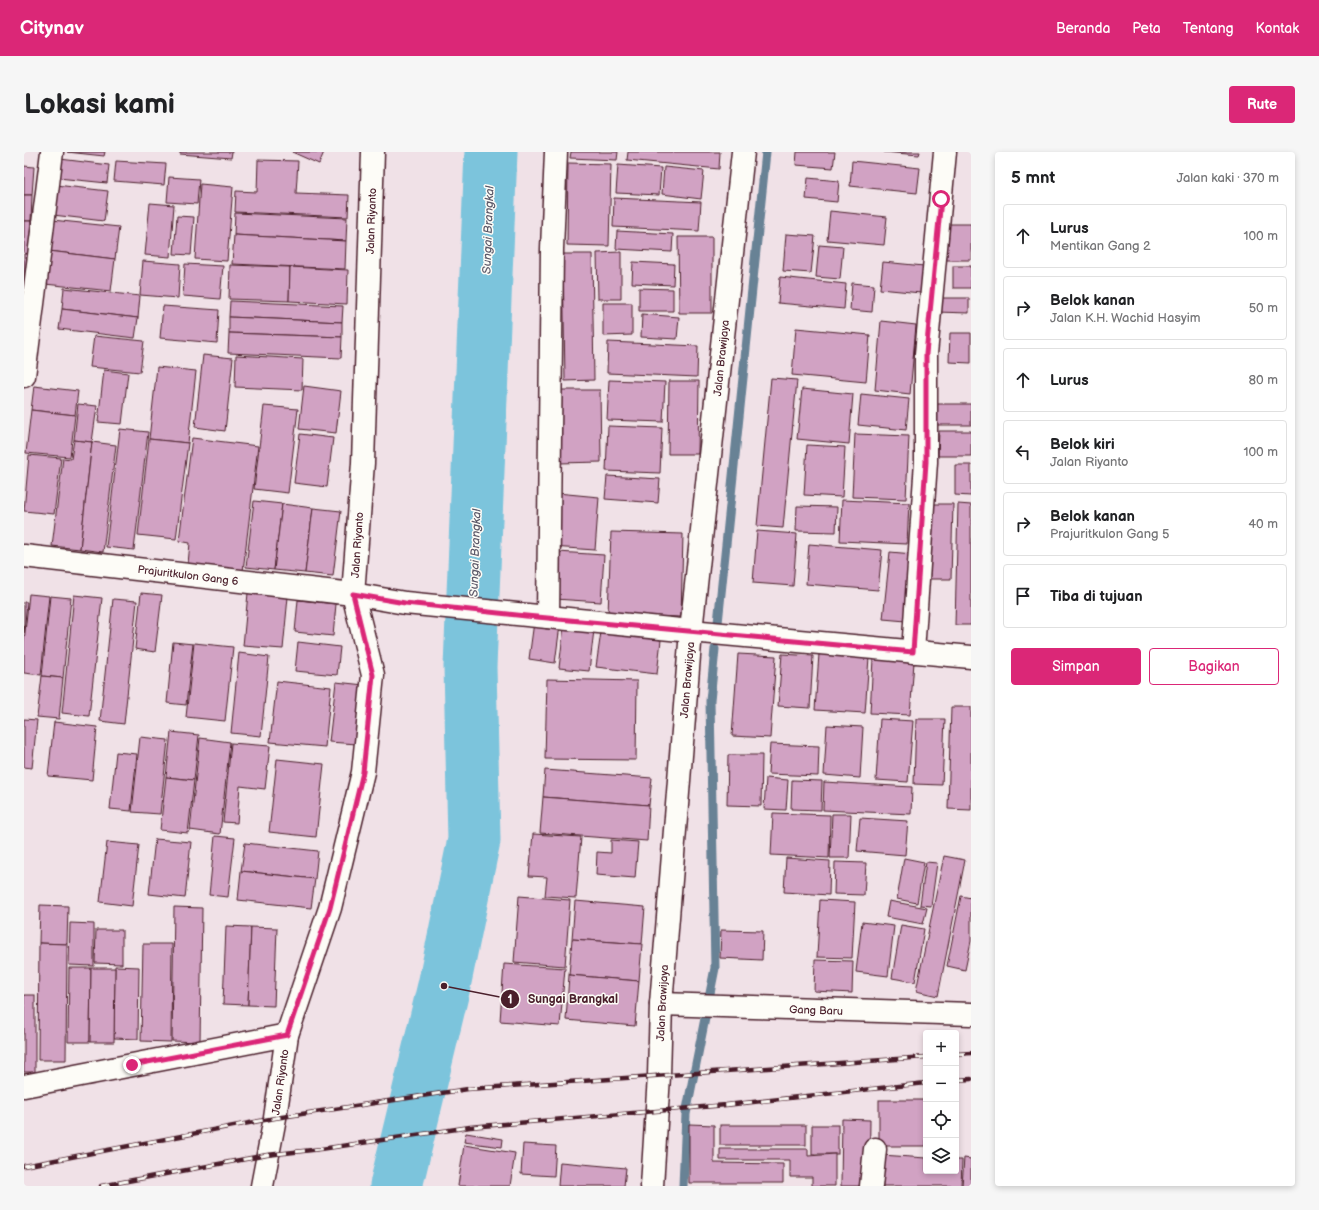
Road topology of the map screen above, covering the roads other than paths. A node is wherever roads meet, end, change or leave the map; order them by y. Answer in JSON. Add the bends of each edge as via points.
{"nodes":[{"id":1,"x":52,"y":152,"type":"edge"},
{"id":2,"x":374,"y":152,"type":"edge"},
{"id":3,"x":556,"y":152,"type":"edge"},
{"id":4,"x":743,"y":152,"type":"edge"},
{"id":5,"x":945,"y":152,"type":"edge"},
{"id":6,"x":24,"y":376,"type":"edge"},
{"id":7,"x":24,"y":556,"type":"edge"},
{"id":8,"x":353,"y":594,"type":"junction"},
{"id":9,"x":548,"y":617,"type":"junction"},
{"id":10,"x":691,"y":631,"type":"junction"},
{"id":11,"x":913,"y":652,"type":"junction"},
{"id":12,"x":971,"y":657,"type":"edge"},
{"id":13,"x":661,"y":1004,"type":"junction"},
{"id":14,"x":971,"y":1014,"type":"edge"},
{"id":15,"x":287,"y":1035,"type":"junction"},
{"id":16,"x":24,"y":1086,"type":"edge"},
{"id":17,"x":875,"y":1149,"type":"dead end"},
{"id":18,"x":262,"y":1186,"type":"edge"},
{"id":19,"x":652,"y":1186,"type":"edge"},
{"id":20,"x":871,"y":1186,"type":"edge"}],
"edges":[{"from":1,"to":6,"type":"street"},
{"from":2,"to":8,"type":"street","name":"Jalan Riyanto","via":[[363,463]]},
{"from":3,"to":9,"type":"street","via":[[552,249]]},
{"from":4,"to":10,"type":"street","name":"Jalan Brawijaya"},
{"from":5,"to":11,"type":"street","via":[[926,354],[926,462]]},
{"from":7,"to":8,"type":"street","name":"Prajuritkulon Gang 6"},
{"from":8,"to":9,"type":"street","name":"Prajuritkulon Gang 6","via":[[405,603]]},
{"from":8,"to":15,"type":"street","name":"Jalan Riyanto","via":[[373,675],[363,772],[330,908]]},
{"from":9,"to":10,"type":"street","name":"Prajuritkulon Gang 6"},
{"from":10,"to":11,"type":"street","name":"Prajuritkulon Gang 6"},
{"from":10,"to":13,"type":"street","name":"Jalan Brawijaya"},
{"from":11,"to":12,"type":"street","name":"Prajuritkulon Gang 6"},
{"from":13,"to":14,"type":"street","name":"Gang Baru"},
{"from":13,"to":19,"type":"street","name":"Jalan Brawijaya"},
{"from":15,"to":16,"type":"street"},
{"from":15,"to":18,"type":"street","name":"Jalan Riyanto"},
{"from":17,"to":20,"type":"street"}]}
